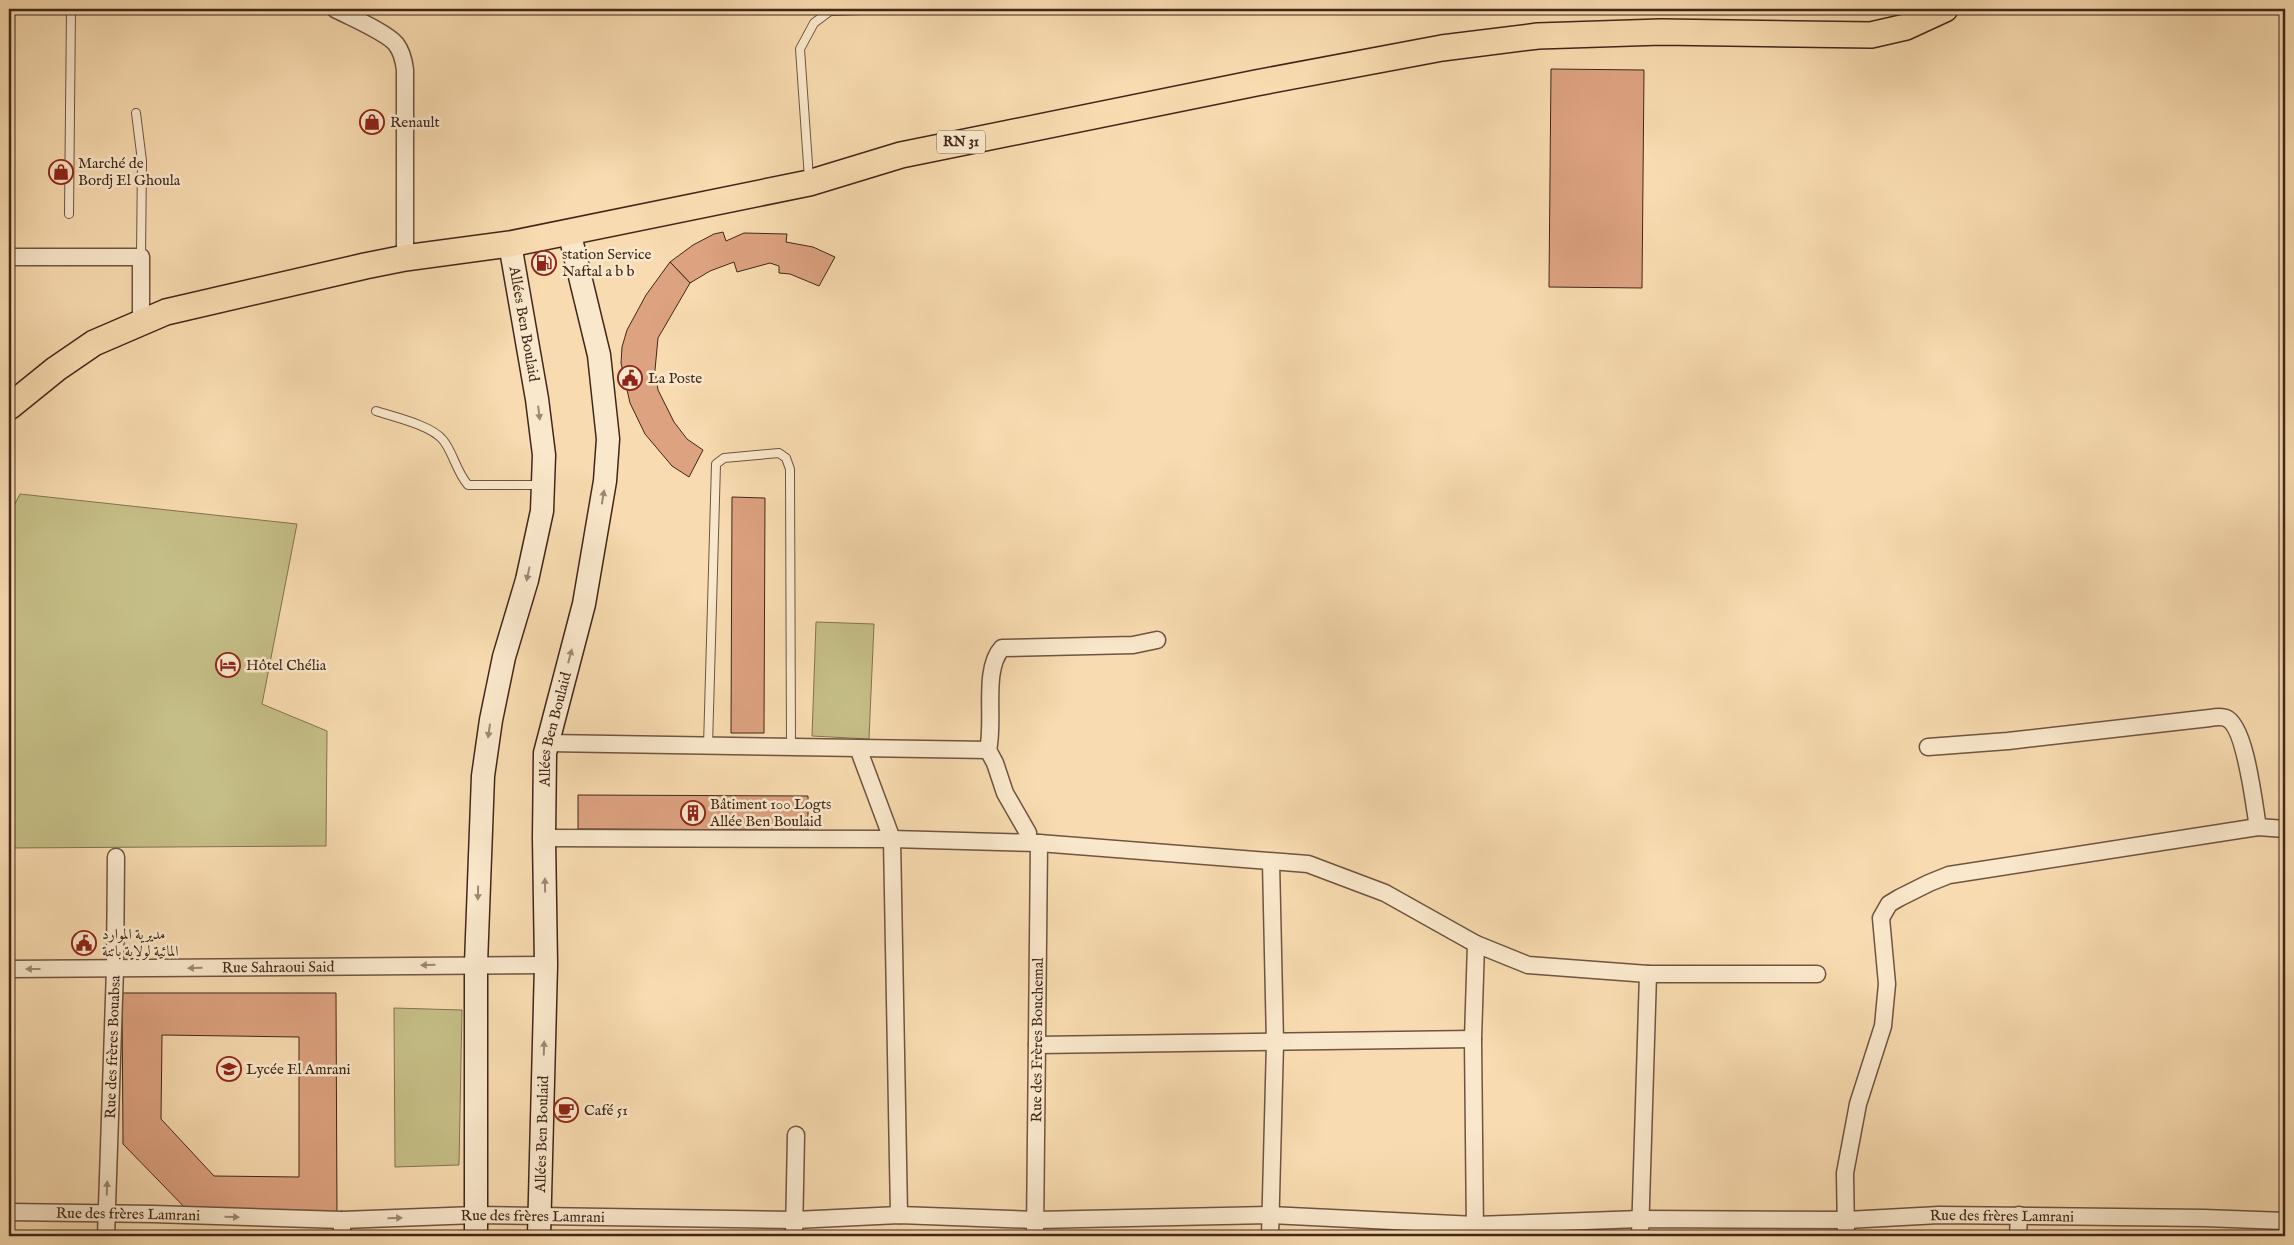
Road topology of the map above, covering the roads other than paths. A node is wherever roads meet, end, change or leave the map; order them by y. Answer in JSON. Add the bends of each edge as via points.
{"nodes":[{"id":1,"x":71,"y":9,"type":"edge"},
{"id":2,"x":335,"y":9,"type":"edge"},
{"id":3,"x":894,"y":9,"type":"edge"},
{"id":4,"x":1945,"y":9,"type":"edge"},
{"id":5,"x":136,"y":113,"type":"dead end"},
{"id":6,"x":809,"y":183,"type":"junction"},
{"id":7,"x":69,"y":214,"type":"dead end"},
{"id":8,"x":568,"y":231,"type":"junction"},
{"id":9,"x":510,"y":244,"type":"junction"},
{"id":10,"x":9,"y":257,"type":"edge"},
{"id":11,"x":141,"y":257,"type":"junction"},
{"id":12,"x":405,"y":258,"type":"junction"},
{"id":13,"x":141,"y":322,"type":"junction"},
{"id":14,"x":9,"y":407,"type":"edge"},
{"id":15,"x":376,"y":411,"type":"dead end"},
{"id":16,"x":543,"y":485,"type":"junction"},
{"id":17,"x":1157,"y":640,"type":"dead end"},
{"id":18,"x":548,"y":743,"type":"junction"},
{"id":19,"x":708,"y":746,"type":"junction"},
{"id":20,"x":792,"y":747,"type":"junction"},
{"id":21,"x":1928,"y":747,"type":"dead end"},
{"id":22,"x":858,"y":748,"type":"junction"},
{"id":23,"x":988,"y":750,"type":"junction"},
{"id":24,"x":2258,"y":827,"type":"junction"},
{"id":25,"x":2285,"y":828,"type":"edge"},
{"id":26,"x":544,"y":838,"type":"junction"},
{"id":27,"x":1034,"y":838,"type":"junction"},
{"id":28,"x":892,"y":839,"type":"junction"},
{"id":29,"x":116,"y":857,"type":"dead end"},
{"id":30,"x":1272,"y":862,"type":"junction"},
{"id":31,"x":1476,"y":944,"type":"junction"},
{"id":32,"x":476,"y":964,"type":"junction"},
{"id":33,"x":546,"y":965,"type":"junction"},
{"id":34,"x":9,"y":968,"type":"edge"},
{"id":35,"x":115,"y":969,"type":"junction"},
{"id":36,"x":1648,"y":974,"type":"junction"},
{"id":37,"x":1817,"y":974,"type":"dead end"},
{"id":38,"x":1473,"y":1039,"type":"junction"},
{"id":39,"x":1275,"y":1043,"type":"junction"},
{"id":40,"x":1037,"y":1045,"type":"junction"},
{"id":41,"x":796,"y":1135,"type":"dead end"},
{"id":42,"x":9,"y":1212,"type":"edge"},
{"id":43,"x":106,"y":1213,"type":"junction"},
{"id":44,"x":899,"y":1214,"type":"junction"},
{"id":45,"x":1269,"y":1215,"type":"junction"},
{"id":46,"x":2019,"y":1215,"type":"junction"},
{"id":47,"x":1640,"y":1219,"type":"junction"},
{"id":48,"x":795,"y":1220,"type":"junction"},
{"id":49,"x":2285,"y":1221,"type":"edge"},
{"id":50,"x":476,"y":1226,"type":"edge"},
{"id":51,"x":539,"y":1226,"type":"edge"},
{"id":52,"x":342,"y":1228,"type":"edge"},
{"id":53,"x":1035,"y":1228,"type":"edge"},
{"id":54,"x":1847,"y":1228,"type":"edge"},
{"id":55,"x":1475,"y":1231,"type":"edge"},
{"id":56,"x":106,"y":1236,"type":"edge"},
{"id":57,"x":794,"y":1236,"type":"edge"},
{"id":58,"x":1270,"y":1236,"type":"edge"},
{"id":59,"x":1640,"y":1236,"type":"edge"},
{"id":60,"x":2018,"y":1236,"type":"edge"}],
"edges":[{"from":1,"to":7,"type":"lane"},
{"from":2,"to":12,"type":"street","via":[[390,39],[399,48],[406,70]]},
{"from":3,"to":6,"type":"lane","via":[[830,11],[814,23],[800,49]]},
{"from":4,"to":6,"type":"main road","number":"RN 31","via":[[1906,27],[1871,35],[1652,32],[1538,36],[1442,48],[901,154]]},
{"from":5,"to":11,"type":"lane","via":[[142,161]]},
{"from":6,"to":8,"type":"main road","number":"RN 31","via":[[619,224]]},
{"from":8,"to":9,"type":"main road","number":"RN 31"},
{"from":18,"to":8,"type":"main road","name":"Allées Ben Boulaid","one_way":true,"via":[[584,604],[605,481],[608,439],[599,355]]},
{"from":9,"to":12,"type":"main road","number":"RN 31"},
{"from":9,"to":16,"type":"main road","name":"Allées Ben Boulaid","one_way":true,"via":[[537,399],[544,455]]},
{"from":10,"to":11,"type":"street"},
{"from":11,"to":13,"type":"street"},
{"from":12,"to":13,"type":"main road","number":"RN 31","via":[[166,312]]},
{"from":13,"to":14,"type":"main road","number":"RN 31","via":[[94,344],[56,369]]},
{"from":15,"to":16,"type":"lane","via":[[420,425],[443,440],[459,474],[468,485]]},
{"from":16,"to":32,"type":"main road","name":"Allées Ben Boulaid","one_way":true,"via":[[542,511],[527,580],[504,657],[489,730],[480,824]]},
{"from":17,"to":23,"type":"street","via":[[1133,645],[1002,648],[992,668]]},
{"from":18,"to":19,"type":"street"},
{"from":18,"to":26,"type":"main road","name":"Allées Ben Boulaid","via":[[545,753]]},
{"from":19,"to":20,"type":"street"},
{"from":19,"to":20,"type":"lane","via":[[716,464],[724,458],[779,452],[786,458],[790,469]]},
{"from":20,"to":22,"type":"street"},
{"from":21,"to":24,"type":"street","via":[[2225,718],[2231,722],[2241,741]]},
{"from":22,"to":23,"type":"street"},
{"from":22,"to":28,"type":"street"},
{"from":23,"to":27,"type":"street","name":"Rue des Frères Bouchemal","via":[[1005,793]]},
{"from":24,"to":25,"type":"street"},
{"from":24,"to":54,"type":"street","via":[[1949,875],[1889,904],[1881,918],[1887,984],[1883,1026],[1858,1104],[1846,1173]]},
{"from":26,"to":28,"type":"street"},
{"from":33,"to":26,"type":"main road","name":"Allées Ben Boulaid","one_way":true},
{"from":27,"to":28,"type":"street"},
{"from":27,"to":30,"type":"street"},
{"from":27,"to":40,"type":"street","name":"Rue des Frères Bouchemal"},
{"from":28,"to":44,"type":"street"},
{"from":29,"to":35,"type":"street","name":"Rue des frères Bouabsa"},
{"from":30,"to":31,"type":"street","via":[[1308,864],[1385,893]]},
{"from":30,"to":39,"type":"street"},
{"from":31,"to":36,"type":"street","via":[[1528,965]]},
{"from":31,"to":38,"type":"street"},
{"from":32,"to":33,"type":"street","name":"Rue Sahraoui Said"},
{"from":32,"to":35,"type":"street","name":"Rue Sahraoui Said","one_way":true},
{"from":32,"to":50,"type":"main road","name":"Allées Ben Boulaid"},
{"from":51,"to":33,"type":"main road","name":"Allées Ben Boulaid","one_way":true},
{"from":35,"to":34,"type":"street","name":"Rue Sahraoui Said","one_way":true},
{"from":43,"to":35,"type":"street","name":"Rue des frères Bouabsa","one_way":true},
{"from":36,"to":37,"type":"street"},
{"from":36,"to":47,"type":"street"},
{"from":38,"to":39,"type":"street"},
{"from":38,"to":55,"type":"street"},
{"from":39,"to":40,"type":"street"},
{"from":39,"to":45,"type":"street"},
{"from":40,"to":53,"type":"street","name":"Rue des Frères Bouchemal"},
{"from":41,"to":48,"type":"street"},
{"from":42,"to":43,"type":"street","name":"Rue des frères Lamrani"},
{"from":43,"to":52,"type":"street","name":"Rue des frères Lamrani","one_way":true},
{"from":43,"to":56,"type":"street","name":"Rue des frères Bouabsa"},
{"from":44,"to":48,"type":"street","name":"Rue des frères Lamrani"},
{"from":44,"to":53,"type":"street","name":"Rue des frères Lamrani"},
{"from":45,"to":53,"type":"street","name":"Rue des frères Lamrani"},
{"from":45,"to":55,"type":"street","name":"Rue des frères Lamrani"},
{"from":45,"to":58,"type":"street"},
{"from":46,"to":49,"type":"street","name":"Rue des frères Lamrani"},
{"from":46,"to":54,"type":"street","name":"Rue des frères Lamrani","via":[[1939,1215]]},
{"from":46,"to":60,"type":"street"},
{"from":47,"to":54,"type":"street","name":"Rue des frères Lamrani"},
{"from":47,"to":55,"type":"street","name":"Rue des frères Lamrani"},
{"from":47,"to":59,"type":"street"},
{"from":48,"to":51,"type":"street","name":"Rue des frères Lamrani"},
{"from":48,"to":57,"type":"street"},
{"from":50,"to":51,"type":"street","name":"Rue des frères Lamrani"},
{"from":52,"to":50,"type":"street","name":"Rue des frères Lamrani","one_way":true}]}
